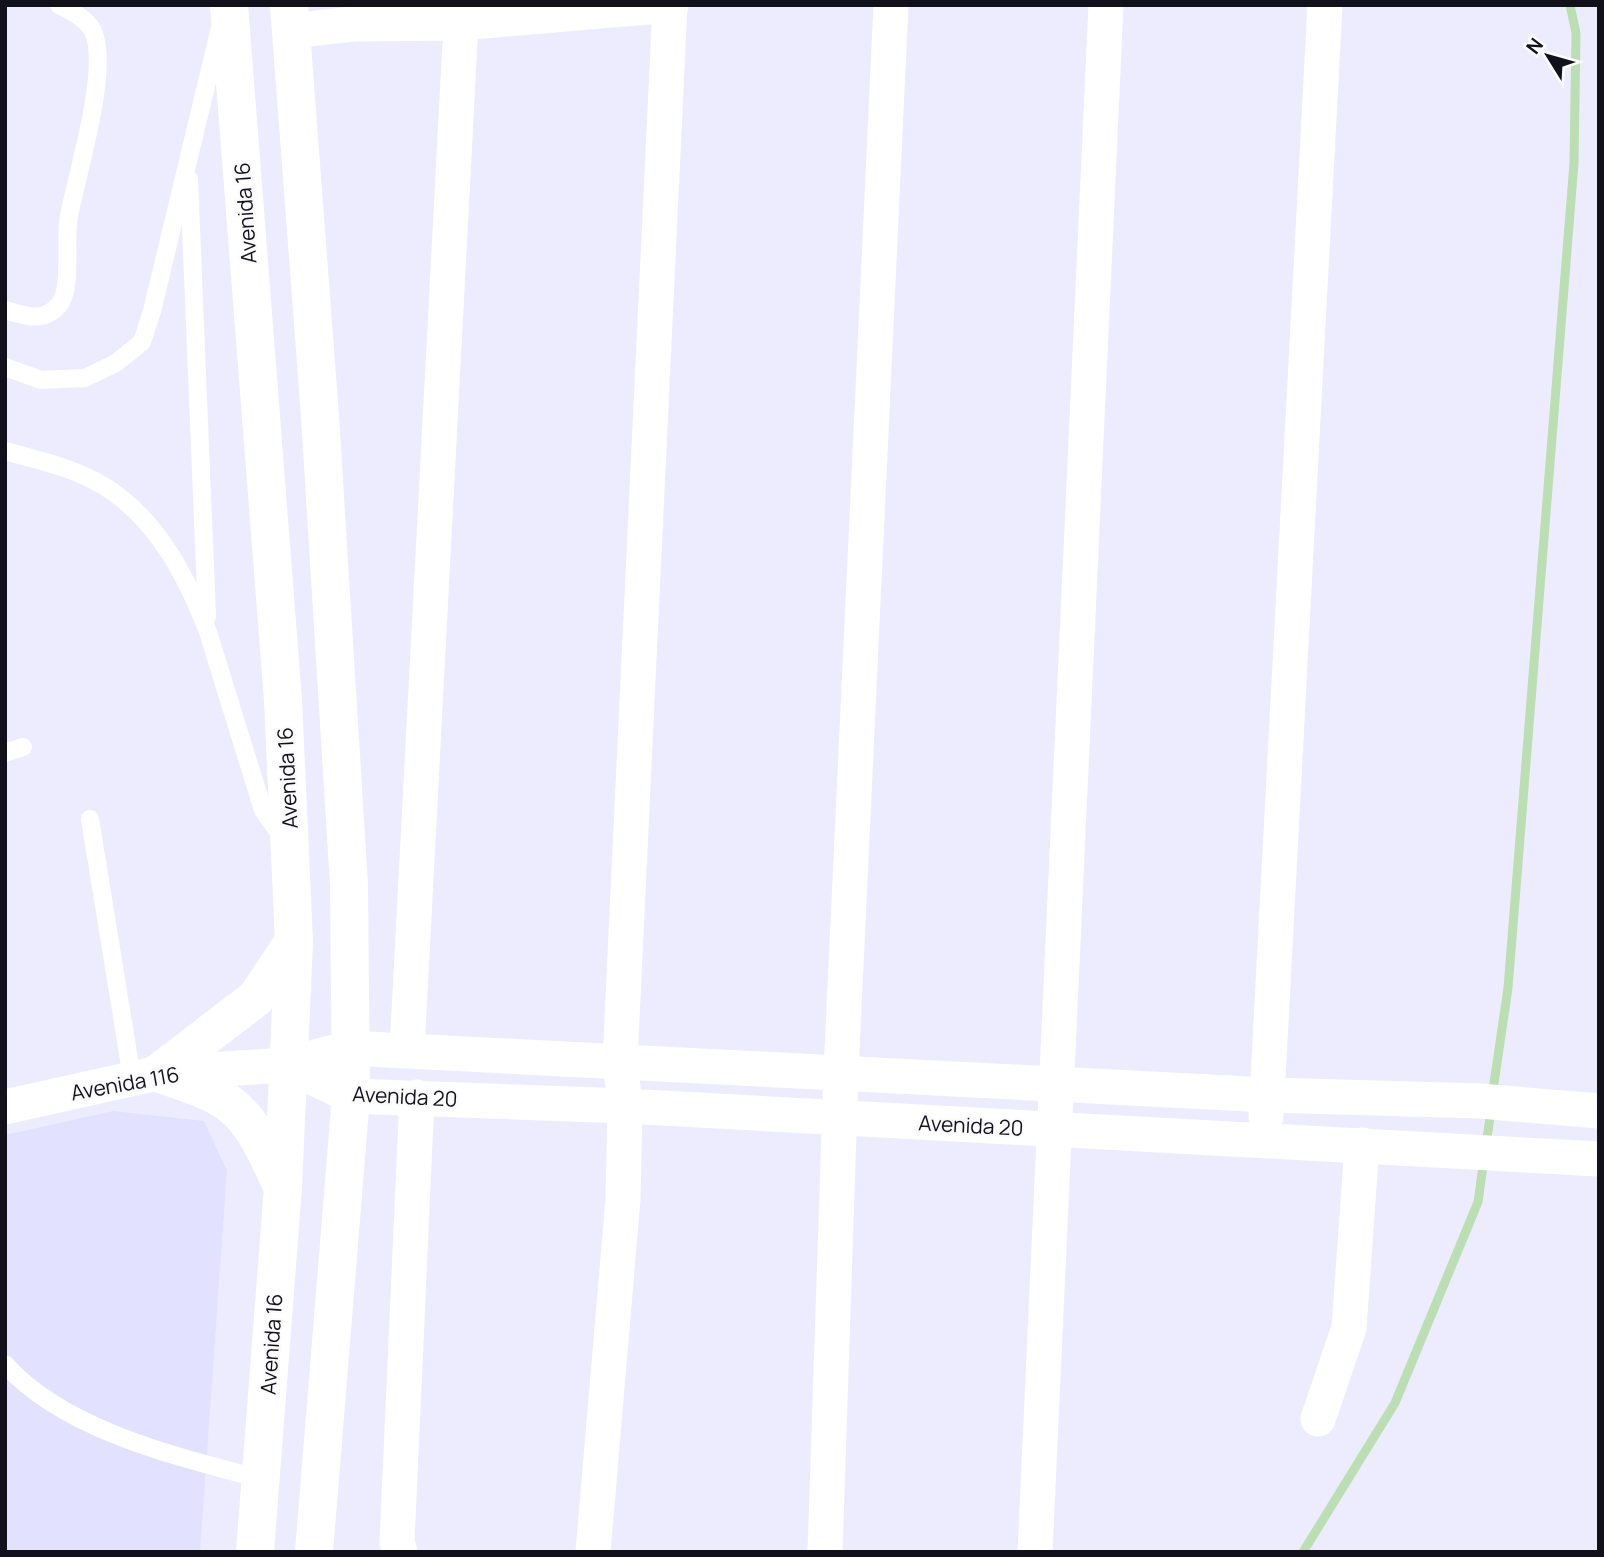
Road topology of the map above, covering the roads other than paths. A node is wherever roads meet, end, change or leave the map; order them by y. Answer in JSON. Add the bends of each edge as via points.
{"nodes":[{"id":1,"x":59,"y":5,"type":"edge"},
{"id":2,"x":227,"y":5,"type":"edge"},
{"id":3,"x":671,"y":5,"type":"edge"},
{"id":4,"x":891,"y":5,"type":"edge"},
{"id":5,"x":1106,"y":5,"type":"edge"},
{"id":6,"x":1325,"y":5,"type":"edge"},
{"id":7,"x":289,"y":18,"type":"edge"},
{"id":8,"x":461,"y":23,"type":"junction"},
{"id":9,"x":189,"y":155,"type":"junction"},
{"id":10,"x":5,"y":310,"type":"edge"},
{"id":11,"x":5,"y":367,"type":"edge"},
{"id":12,"x":5,"y":451,"type":"edge"},
{"id":13,"x":208,"y":632,"type":"junction"},
{"id":14,"x":23,"y":747,"type":"dead end"},
{"id":15,"x":5,"y":753,"type":"edge"},
{"id":16,"x":90,"y":819,"type":"dead end"},
{"id":17,"x":290,"y":848,"type":"junction"},
{"id":18,"x":294,"y":942,"type":"junction"},
{"id":19,"x":349,"y":1048,"type":"junction"},
{"id":20,"x":407,"y":1050,"type":"junction"},
{"id":21,"x":620,"y":1061,"type":"junction"},
{"id":22,"x":287,"y":1065,"type":"junction"},
{"id":23,"x":841,"y":1072,"type":"junction"},
{"id":24,"x":145,"y":1076,"type":"junction"},
{"id":25,"x":1058,"y":1084,"type":"junction"},
{"id":26,"x":1268,"y":1095,"type":"junction"},
{"id":27,"x":351,"y":1096,"type":"junction"},
{"id":28,"x":417,"y":1097,"type":"junction"},
{"id":29,"x":625,"y":1106,"type":"junction"},
{"id":30,"x":5,"y":1107,"type":"edge"},
{"id":31,"x":1599,"y":1111,"type":"edge"},
{"id":32,"x":841,"y":1118,"type":"junction"},
{"id":33,"x":1053,"y":1129,"type":"junction"},
{"id":34,"x":1264,"y":1140,"type":"junction"},
{"id":35,"x":1362,"y":1145,"type":"junction"},
{"id":36,"x":1599,"y":1159,"type":"edge"},
{"id":37,"x":283,"y":1187,"type":"junction"},
{"id":38,"x":5,"y":1364,"type":"edge"},
{"id":39,"x":1318,"y":1419,"type":"dead end"},
{"id":40,"x":261,"y":1479,"type":"junction"},
{"id":41,"x":255,"y":1552,"type":"edge"},
{"id":42,"x":314,"y":1552,"type":"edge"},
{"id":43,"x":400,"y":1552,"type":"edge"},
{"id":44,"x":593,"y":1552,"type":"edge"},
{"id":45,"x":825,"y":1552,"type":"edge"},
{"id":46,"x":1035,"y":1552,"type":"edge"}],
"edges":[{"from":1,"to":10,"type":"lane","via":[[92,30],[97,69],[65,232],[66,285],[62,302],[51,313],[35,318]]},
{"from":2,"to":9,"type":"lane"},
{"from":2,"to":17,"type":"highway","name":"Avenida 16","via":[[283,700]]},
{"from":3,"to":8,"type":"street"},
{"from":3,"to":21,"type":"street"},
{"from":4,"to":23,"type":"street"},
{"from":5,"to":25,"type":"street"},
{"from":6,"to":26,"type":"street"},
{"from":7,"to":8,"type":"street"},
{"from":7,"to":19,"type":"highway","via":[[349,885]]},
{"from":8,"to":20,"type":"street"},
{"from":9,"to":11,"type":"lane","via":[[142,342],[116,363],[85,378],[41,380]]},
{"from":9,"to":13,"type":"lane"},
{"from":12,"to":13,"type":"lane","via":[[93,480],[133,507],[166,546]]},
{"from":13,"to":17,"type":"lane","via":[[263,810]]},
{"from":14,"to":15,"type":"lane"},
{"from":16,"to":24,"type":"lane"},
{"from":17,"to":18,"type":"highway","name":"Avenida 16"},
{"from":18,"to":22,"type":"highway","name":"Avenida 16"},
{"from":18,"to":24,"type":"highway","via":[[256,998]]},
{"from":19,"to":20,"type":"street"},
{"from":19,"to":22,"type":"street"},
{"from":19,"to":27,"type":"highway"},
{"from":20,"to":21,"type":"street"},
{"from":21,"to":23,"type":"street"},
{"from":21,"to":29,"type":"street"},
{"from":22,"to":24,"type":"street","name":"Avenida 116"},
{"from":22,"to":27,"type":"street","name":"Avenida 20"},
{"from":22,"to":37,"type":"highway","name":"Avenida 16"},
{"from":23,"to":25,"type":"street"},
{"from":23,"to":32,"type":"street"},
{"from":24,"to":30,"type":"street","name":"Avenida 116"},
{"from":24,"to":37,"type":"highway","via":[[223,1099],[240,1112]]},
{"from":25,"to":26,"type":"street"},
{"from":25,"to":33,"type":"street"},
{"from":26,"to":31,"type":"street","via":[[1480,1101]]},
{"from":26,"to":34,"type":"street"},
{"from":27,"to":28,"type":"street","name":"Avenida 20"},
{"from":27,"to":42,"type":"highway"},
{"from":28,"to":29,"type":"street","name":"Avenida 20"},
{"from":28,"to":43,"type":"street"},
{"from":29,"to":32,"type":"street","name":"Avenida 20"},
{"from":29,"to":44,"type":"street","via":[[623,1199]]},
{"from":32,"to":33,"type":"street","name":"Avenida 20"},
{"from":32,"to":45,"type":"street"},
{"from":33,"to":34,"type":"street","name":"Avenida 20"},
{"from":33,"to":46,"type":"street"},
{"from":34,"to":35,"type":"street","name":"Avenida 20"},
{"from":35,"to":36,"type":"street","name":"Avenida 20"},
{"from":35,"to":39,"type":"street","via":[[1349,1328]]},
{"from":37,"to":40,"type":"highway","name":"Avenida 16"},
{"from":38,"to":40,"type":"lane","via":[[23,1385],[99,1428],[149,1449]]},
{"from":40,"to":41,"type":"highway","name":"Avenida 16"}]}
